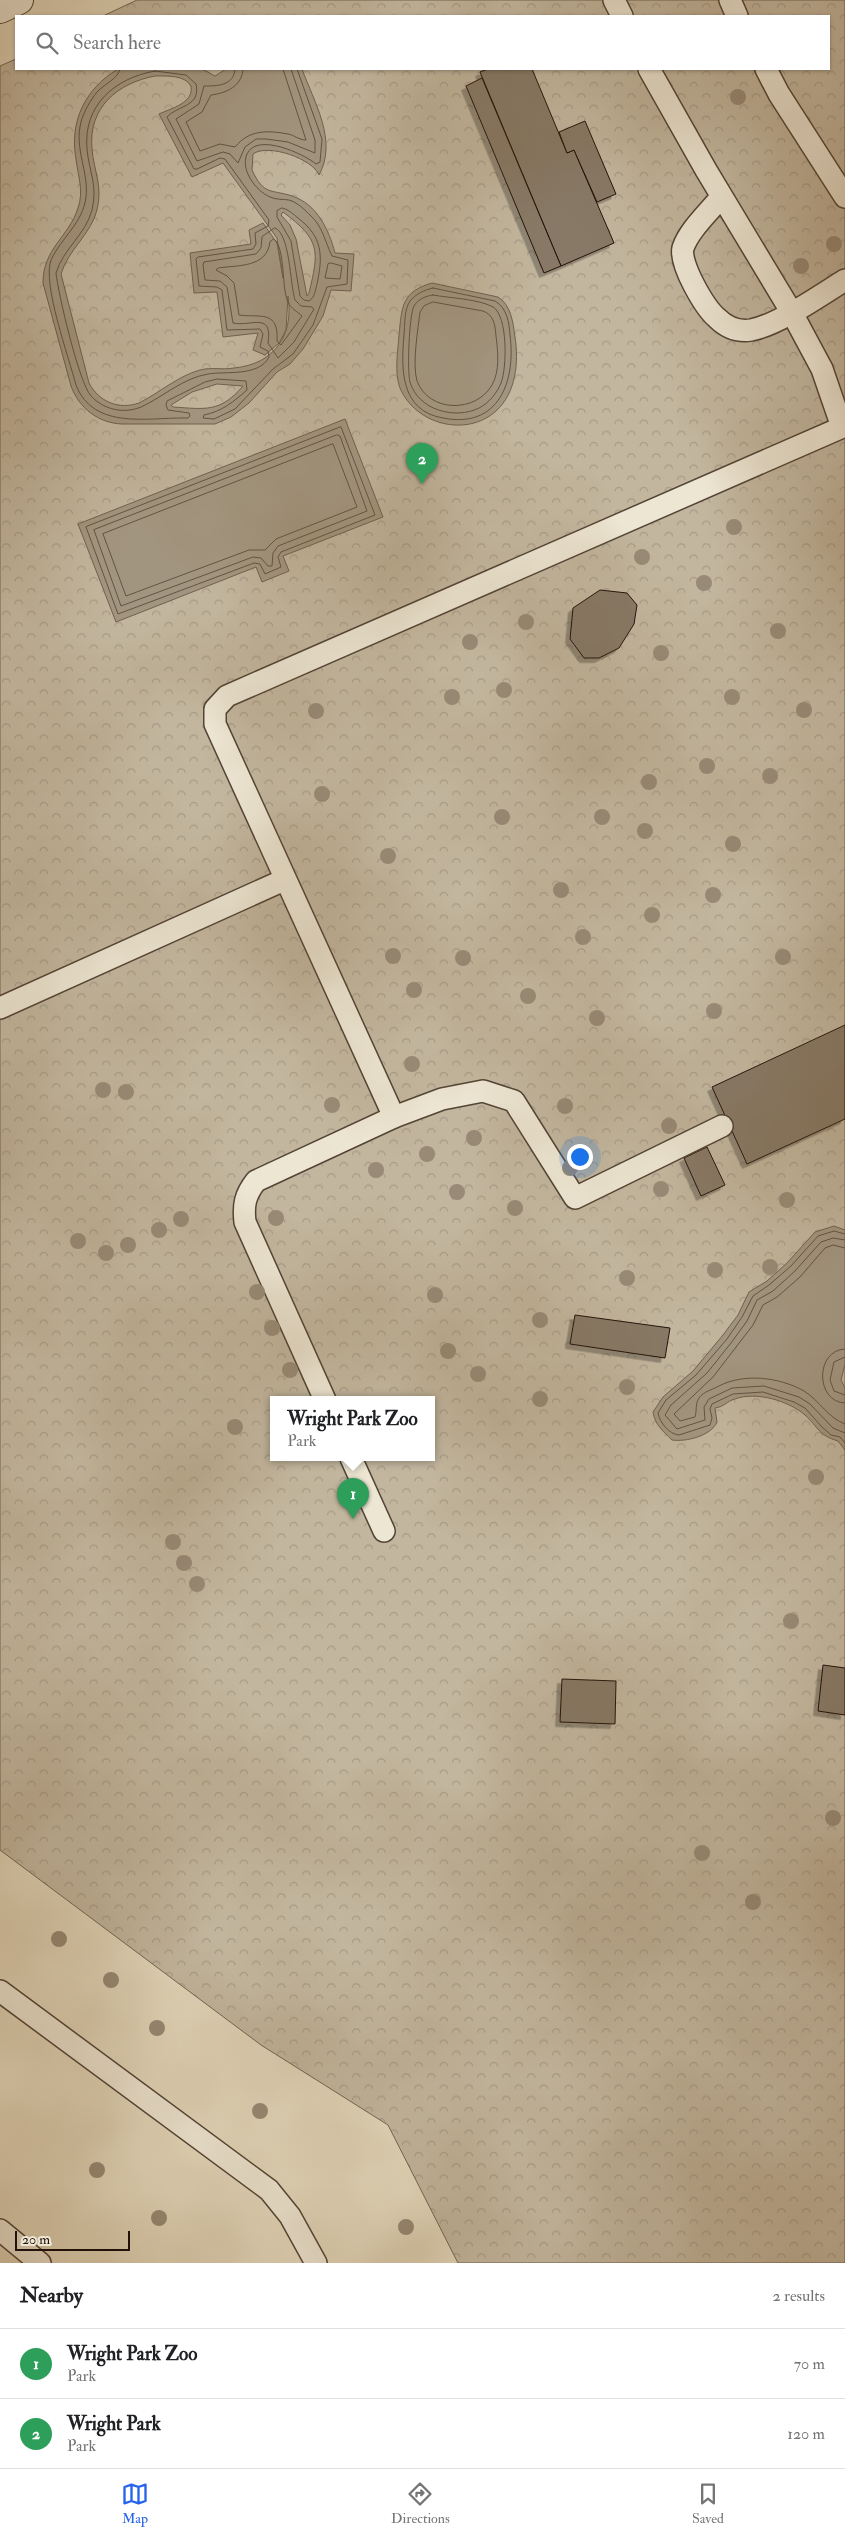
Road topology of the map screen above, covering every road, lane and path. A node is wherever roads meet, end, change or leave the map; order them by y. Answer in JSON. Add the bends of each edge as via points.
{"nodes":[{"id":1,"x":19,"y":0,"type":"edge"},
{"id":2,"x":614,"y":0,"type":"edge"},
{"id":3,"x":730,"y":0,"type":"edge"},
{"id":4,"x":0,"y":9,"type":"edge"},
{"id":5,"x":622,"y":15,"type":"edge"},
{"id":6,"x":737,"y":15,"type":"edge"},
{"id":7,"x":650,"y":70,"type":"edge"},
{"id":8,"x":767,"y":70,"type":"edge"},
{"id":9,"x":721,"y":197,"type":"junction"},
{"id":10,"x":845,"y":197,"type":"edge"},
{"id":11,"x":845,"y":280,"type":"edge"},
{"id":12,"x":792,"y":313,"type":"junction"},
{"id":13,"x":843,"y":426,"type":"edge"},
{"id":14,"x":284,"y":880,"type":"junction"},
{"id":15,"x":0,"y":1008,"type":"edge"},
{"id":16,"x":394,"y":1117,"type":"junction"},
{"id":17,"x":722,"y":1126,"type":"dead end"},
{"id":18,"x":323,"y":1396,"type":"edge"},
{"id":19,"x":352,"y":1461,"type":"edge"},
{"id":20,"x":384,"y":1531,"type":"dead end"},
{"id":21,"x":0,"y":1991,"type":"edge"},
{"id":22,"x":0,"y":2230,"type":"edge"},
{"id":23,"x":40,"y":2263,"type":"edge"},
{"id":24,"x":316,"y":2263,"type":"edge"}],
"edges":[{"from":1,"to":4,"type":"street"},
{"from":2,"to":5,"type":"lane"},
{"from":3,"to":6,"type":"lane"},
{"from":7,"to":9,"type":"lane"},
{"from":8,"to":10,"type":"lane"},
{"from":9,"to":12,"type":"lane"},
{"from":9,"to":12,"type":"lane","via":[[683,248],[685,270],[716,318],[734,329],[752,330]]},
{"from":11,"to":12,"type":"lane"},
{"from":12,"to":13,"type":"lane","via":[[822,369]]},
{"from":13,"to":14,"type":"lane","via":[[227,696],[215,708],[215,724]]},
{"from":14,"to":15,"type":"lane"},
{"from":14,"to":16,"type":"lane"},
{"from":16,"to":17,"type":"lane","via":[[442,1099],[483,1091],[514,1101],[576,1198]]},
{"from":16,"to":18,"type":"lane","via":[[256,1181],[243,1206],[245,1222]]},
{"from":19,"to":20,"type":"lane"},
{"from":21,"to":24,"type":"lane","via":[[269,2190],[290,2216]]},
{"from":22,"to":23,"type":"lane"}]}
